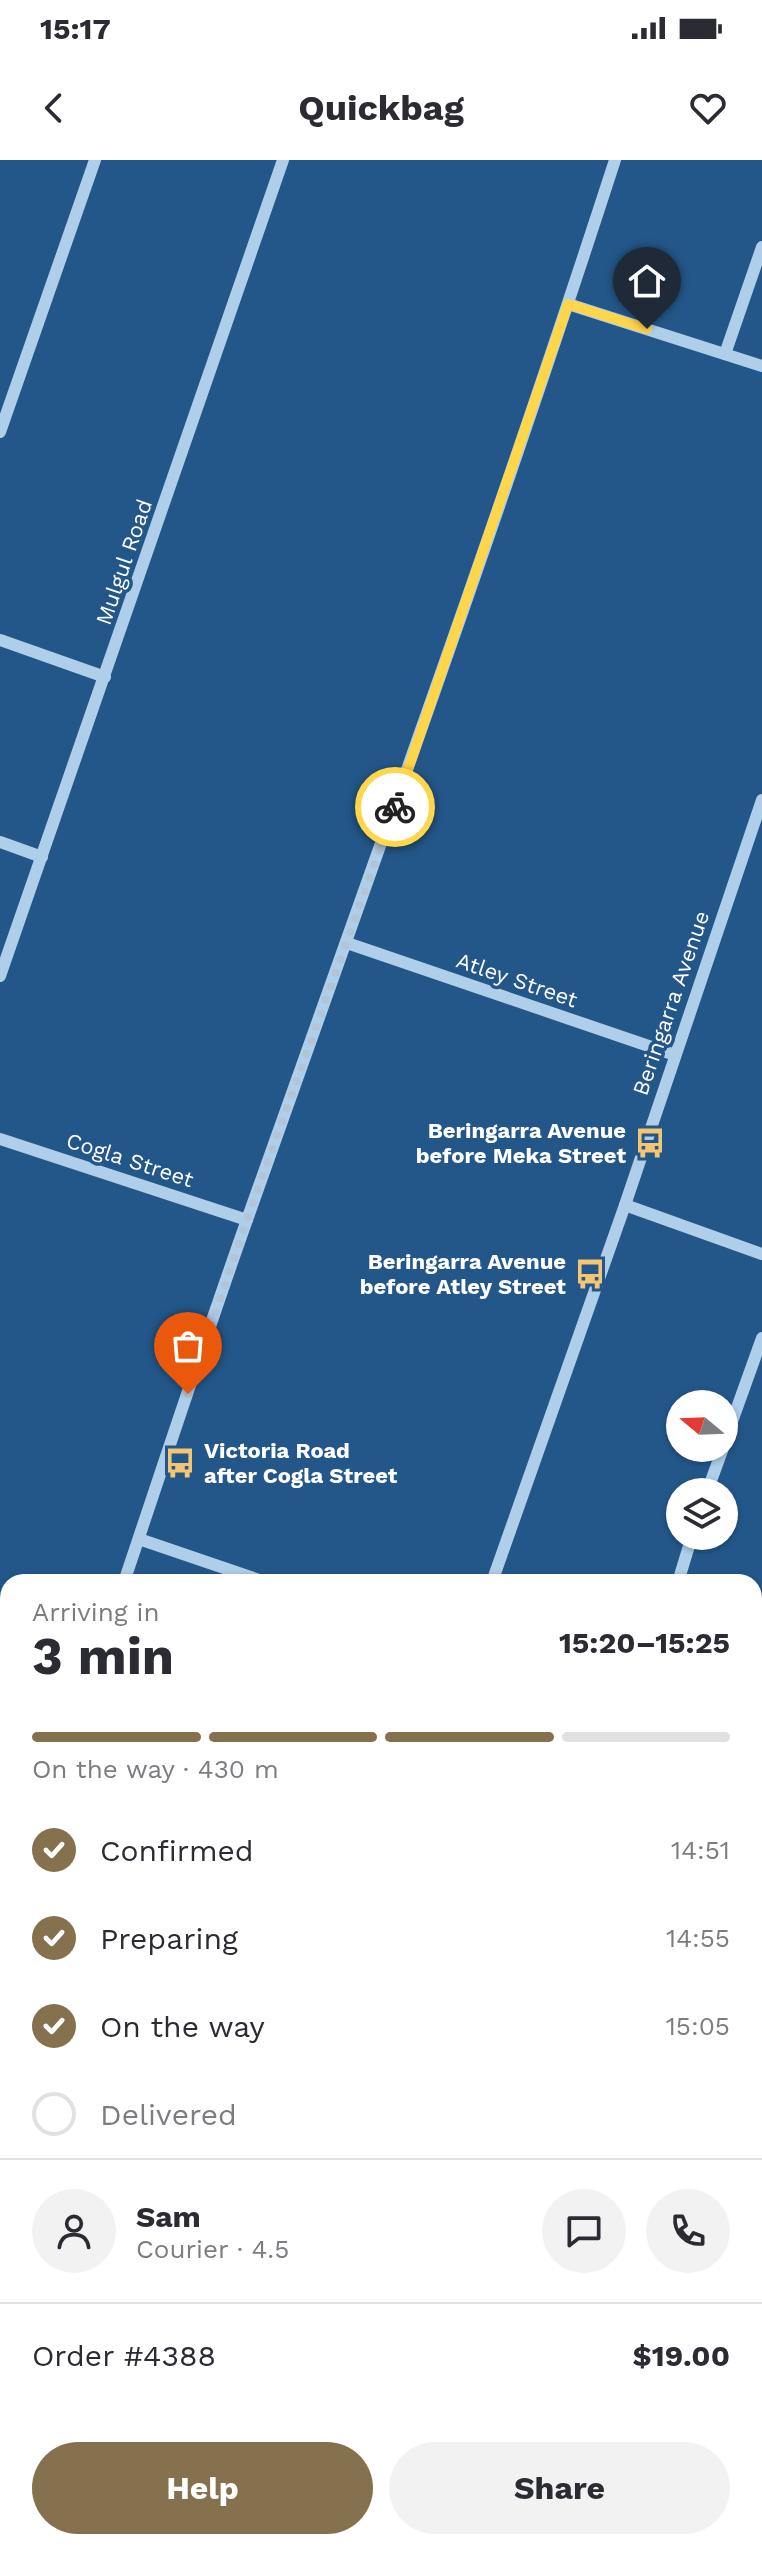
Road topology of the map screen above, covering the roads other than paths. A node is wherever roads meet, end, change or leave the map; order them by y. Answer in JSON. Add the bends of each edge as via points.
{"nodes":[{"id":1,"x":95,"y":160,"type":"edge"},
{"id":2,"x":283,"y":160,"type":"edge"},
{"id":3,"x":615,"y":160,"type":"edge"},
{"id":4,"x":762,"y":247,"type":"edge"},
{"id":5,"x":568,"y":304,"type":"junction"},
{"id":6,"x":725,"y":354,"type":"junction"},
{"id":7,"x":762,"y":366,"type":"edge"},
{"id":8,"x":0,"y":432,"type":"edge"},
{"id":9,"x":0,"y":640,"type":"edge"},
{"id":10,"x":105,"y":677,"type":"junction"},
{"id":11,"x":762,"y":800,"type":"edge"},
{"id":12,"x":0,"y":842,"type":"edge"},
{"id":13,"x":42,"y":857,"type":"junction"},
{"id":14,"x":347,"y":943,"type":"junction"},
{"id":15,"x":0,"y":976,"type":"edge"},
{"id":16,"x":675,"y":1055,"type":"junction"},
{"id":17,"x":0,"y":1139,"type":"edge"},
{"id":18,"x":625,"y":1205,"type":"junction"},
{"id":19,"x":247,"y":1220,"type":"junction"},
{"id":20,"x":762,"y":1254,"type":"edge"},
{"id":21,"x":761,"y":1343,"type":"edge"},
{"id":22,"x":738,"y":1405,"type":"edge"},
{"id":23,"x":139,"y":1539,"type":"junction"},
{"id":24,"x":688,"y":1550,"type":"edge"},
{"id":25,"x":127,"y":1574,"type":"edge"},
{"id":26,"x":242,"y":1574,"type":"edge"},
{"id":27,"x":495,"y":1574,"type":"edge"},
{"id":28,"x":680,"y":1574,"type":"edge"}],
"edges":[{"from":1,"to":8,"type":"street"},
{"from":2,"to":10,"type":"street","name":"Mulgul Road"},
{"from":3,"to":5,"type":"street"},
{"from":4,"to":6,"type":"street"},
{"from":5,"to":6,"type":"street"},
{"from":5,"to":14,"type":"street"},
{"from":6,"to":7,"type":"street"},
{"from":9,"to":10,"type":"street"},
{"from":10,"to":13,"type":"street","name":"Mulgul Road"},
{"from":11,"to":16,"type":"street","name":"Beringarra Avenue"},
{"from":12,"to":13,"type":"street"},
{"from":13,"to":15,"type":"street","name":"Mulgul Road"},
{"from":14,"to":16,"type":"street","name":"Atley Street"},
{"from":14,"to":19,"type":"street"},
{"from":16,"to":18,"type":"street","name":"Beringarra Avenue"},
{"from":17,"to":19,"type":"street","name":"Cogla Street"},
{"from":18,"to":20,"type":"street"},
{"from":18,"to":27,"type":"street","name":"Beringarra Avenue"},
{"from":19,"to":23,"type":"street"},
{"from":21,"to":22,"type":"street"},
{"from":23,"to":25,"type":"street"},
{"from":23,"to":26,"type":"street"},
{"from":24,"to":28,"type":"street"}]}
